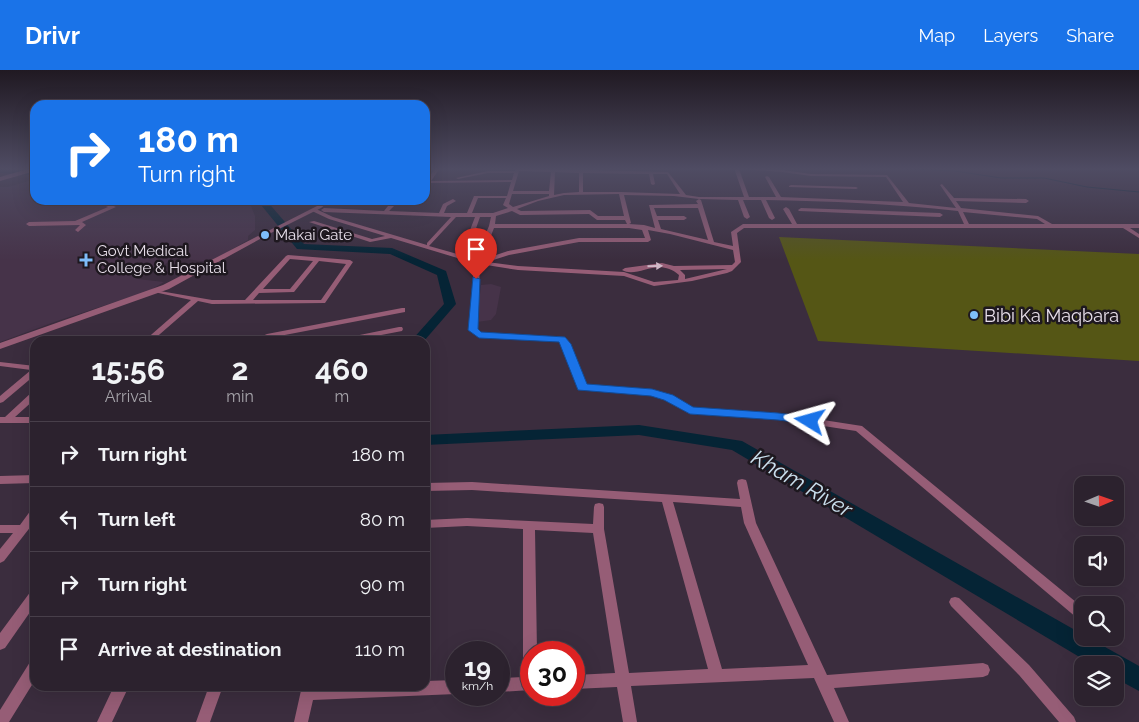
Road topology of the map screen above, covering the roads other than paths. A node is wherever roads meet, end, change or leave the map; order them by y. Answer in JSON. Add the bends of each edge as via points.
{"nodes":[{"id":1,"x":476,"y":198,"type":"edge"},
{"id":2,"x":508,"y":198,"type":"edge"},
{"id":3,"x":541,"y":198,"type":"edge"},
{"id":4,"x":622,"y":198,"type":"edge"},
{"id":5,"x":699,"y":198,"type":"edge"},
{"id":6,"x":740,"y":198,"type":"edge"},
{"id":7,"x":762,"y":198,"type":"edge"},
{"id":8,"x":787,"y":198,"type":"edge"},
{"id":9,"x":862,"y":198,"type":"edge"},
{"id":10,"x":903,"y":198,"type":"edge"},
{"id":11,"x":797,"y":199,"type":"junction"},
{"id":12,"x":951,"y":199,"type":"joint"},
{"id":13,"x":453,"y":201,"type":"dead end"},
{"id":14,"x":864,"y":202,"type":"junction"},
{"id":15,"x":907,"y":204,"type":"junction"},
{"id":16,"x":323,"y":205,"type":"edge"},
{"id":17,"x":391,"y":205,"type":"edge"},
{"id":18,"x":109,"y":206,"type":"dead end"},
{"id":19,"x":701,"y":206,"type":"junction"},
{"id":20,"x":1030,"y":207,"type":"dead end"},
{"id":21,"x":786,"y":208,"type":"dead end"},
{"id":22,"x":319,"y":209,"type":"junction"},
{"id":23,"x":511,"y":209,"type":"junction"},
{"id":24,"x":801,"y":210,"type":"junction"},
{"id":25,"x":960,"y":210,"type":"junction"},
{"id":26,"x":384,"y":213,"type":"junction"},
{"id":27,"x":1034,"y":213,"type":"dead end"},
{"id":28,"x":441,"y":215,"type":"junction"},
{"id":29,"x":455,"y":215,"type":"junction"},
{"id":30,"x":470,"y":215,"type":"junction"},
{"id":31,"x":478,"y":215,"type":"junction"},
{"id":32,"x":494,"y":215,"type":"junction"},
{"id":33,"x":940,"y":215,"type":"dead end"},
{"id":34,"x":747,"y":217,"type":"dead end"},
{"id":35,"x":627,"y":218,"type":"junction"},
{"id":36,"x":654,"y":218,"type":"junction"},
{"id":37,"x":684,"y":218,"type":"dead end"},
{"id":38,"x":772,"y":218,"type":"dead end"},
{"id":39,"x":1038,"y":218,"type":"junction"},
{"id":40,"x":77,"y":222,"type":"junction"},
{"id":41,"x":312,"y":222,"type":"dead end"},
{"id":42,"x":29,"y":224,"type":"dead end"},
{"id":43,"x":795,"y":225,"type":"junction"},
{"id":44,"x":807,"y":225,"type":"junction"},
{"id":45,"x":492,"y":226,"type":"junction"},
{"id":46,"x":629,"y":226,"type":"junction"},
{"id":47,"x":967,"y":226,"type":"junction"},
{"id":48,"x":1051,"y":226,"type":"junction"},
{"id":49,"x":1139,"y":226,"type":"edge"},
{"id":50,"x":1124,"y":227,"type":"junction"},
{"id":51,"x":644,"y":228,"type":"junction"},
{"id":52,"x":78,"y":230,"type":"dead end"},
{"id":53,"x":658,"y":230,"type":"junction"},
{"id":54,"x":392,"y":236,"type":"junction"},
{"id":55,"x":1139,"y":236,"type":"edge"},
{"id":56,"x":712,"y":243,"type":"junction"},
{"id":57,"x":430,"y":244,"type":"junction"},
{"id":58,"x":736,"y":249,"type":"junction"},
{"id":59,"x":464,"y":254,"type":"junction"},
{"id":60,"x":318,"y":259,"type":"junction"},
{"id":61,"x":481,"y":260,"type":"junction"},
{"id":62,"x":733,"y":267,"type":"junction"},
{"id":63,"x":674,"y":268,"type":"junction"},
{"id":64,"x":636,"y":273,"type":"junction"},
{"id":65,"x":681,"y":280,"type":"junction"},
{"id":66,"x":257,"y":290,"type":"junction"},
{"id":67,"x":156,"y":291,"type":"junction"},
{"id":68,"x":196,"y":299,"type":"junction"},
{"id":69,"x":247,"y":302,"type":"junction"},
{"id":70,"x":402,"y":310,"type":"dead end"},
{"id":71,"x":399,"y":329,"type":"dead end"},
{"id":72,"x":154,"y":336,"type":"edge"},
{"id":73,"x":267,"y":336,"type":"edge"},
{"id":74,"x":365,"y":336,"type":"edge"},
{"id":75,"x":0,"y":346,"type":"edge"},
{"id":76,"x":0,"y":364,"type":"edge"},
{"id":77,"x":30,"y":368,"type":"edge"},
{"id":78,"x":30,"y":373,"type":"edge"},
{"id":79,"x":30,"y":398,"type":"edge"},
{"id":80,"x":0,"y":400,"type":"edge"},
{"id":81,"x":3,"y":420,"type":"edge"},
{"id":82,"x":30,"y":420,"type":"edge"},
{"id":83,"x":30,"y":479,"type":"edge"},
{"id":84,"x":1,"y":482,"type":"edge"},
{"id":85,"x":742,"y":483,"type":"dead end"},
{"id":86,"x":430,"y":487,"type":"edge"},
{"id":87,"x":666,"y":497,"type":"junction"},
{"id":88,"x":746,"y":503,"type":"junction"},
{"id":89,"x":599,"y":507,"type":"dead end"},
{"id":90,"x":30,"y":519,"type":"edge"},
{"id":91,"x":430,"y":524,"type":"edge"},
{"id":92,"x":529,"y":525,"type":"junction"},
{"id":93,"x":0,"y":529,"type":"edge"},
{"id":94,"x":21,"y":529,"type":"junction"},
{"id":95,"x":598,"y":529,"type":"junction"},
{"id":96,"x":0,"y":558,"type":"edge"},
{"id":97,"x":30,"y":602,"type":"edge"},
{"id":98,"x":955,"y":602,"type":"dead end"},
{"id":99,"x":1074,"y":607,"type":"edge"},
{"id":100,"x":530,"y":641,"type":"edge"},
{"id":101,"x":0,"y":644,"type":"edge"},
{"id":102,"x":983,"y":670,"type":"dead end"},
{"id":103,"x":30,"y":675,"type":"edge"},
{"id":104,"x":717,"y":676,"type":"junction"},
{"id":105,"x":821,"y":676,"type":"junction"},
{"id":106,"x":624,"y":679,"type":"junction"},
{"id":107,"x":585,"y":681,"type":"edge"},
{"id":108,"x":430,"y":687,"type":"edge"},
{"id":109,"x":445,"y":687,"type":"edge"},
{"id":110,"x":120,"y":691,"type":"edge"},
{"id":111,"x":214,"y":691,"type":"edge"},
{"id":112,"x":308,"y":691,"type":"edge"},
{"id":113,"x":1,"y":722,"type":"edge"},
{"id":114,"x":104,"y":722,"type":"edge"},
{"id":115,"x":203,"y":722,"type":"edge"},
{"id":116,"x":300,"y":722,"type":"edge"},
{"id":117,"x":630,"y":722,"type":"edge"},
{"id":118,"x":842,"y":722,"type":"edge"},
{"id":119,"x":1069,"y":722,"type":"edge"}],
"edges":[{"from":1,"to":30,"type":"street"},
{"from":2,"to":23,"type":"street","via":[[506,205]]},
{"from":3,"to":23,"type":"street"},
{"from":4,"to":35,"type":"street"},
{"from":5,"to":19,"type":"street"},
{"from":6,"to":34,"type":"street"},
{"from":7,"to":38,"type":"street"},
{"from":8,"to":11,"type":"street"},
{"from":9,"to":14,"type":"street"},
{"from":10,"to":15,"type":"street"},
{"from":11,"to":14,"type":"street"},
{"from":11,"to":24,"type":"street"},
{"from":12,"to":20,"type":"street","via":[[1026,200]]},
{"from":12,"to":25,"type":"street"},
{"from":13,"to":28,"type":"street","via":[[445,205]]},
{"from":14,"to":15,"type":"street"},
{"from":15,"to":25,"type":"street"},
{"from":16,"to":22,"type":"street"},
{"from":17,"to":26,"type":"street"},
{"from":18,"to":40,"type":"street","via":[[112,207]]},
{"from":19,"to":36,"type":"street","via":[[651,206]]},
{"from":19,"to":56,"type":"street"},
{"from":21,"to":43,"type":"street"},
{"from":22,"to":26,"type":"street"},
{"from":22,"to":54,"type":"street","via":[[331,218]]},
{"from":22,"to":57,"type":"street","via":[[335,217]]},
{"from":22,"to":67,"type":"street"},
{"from":23,"to":32,"type":"street"},
{"from":23,"to":35,"type":"street","via":[[520,213],[590,212],[596,218]]},
{"from":24,"to":33,"type":"street"},
{"from":24,"to":44,"type":"street"},
{"from":25,"to":39,"type":"street"},
{"from":25,"to":47,"type":"street"},
{"from":26,"to":28,"type":"street"},
{"from":27,"to":39,"type":"street"},
{"from":28,"to":29,"type":"street"},
{"from":29,"to":30,"type":"street"},
{"from":29,"to":57,"type":"street"},
{"from":30,"to":31,"type":"street"},
{"from":31,"to":32,"type":"street"},
{"from":31,"to":59,"type":"street"},
{"from":32,"to":45,"type":"street"},
{"from":35,"to":46,"type":"street"},
{"from":36,"to":37,"type":"street"},
{"from":36,"to":53,"type":"street"},
{"from":39,"to":48,"type":"street"},
{"from":40,"to":42,"type":"street"},
{"from":40,"to":52,"type":"street","via":[[83,225]]},
{"from":41,"to":54,"type":"street","via":[[372,241]]},
{"from":43,"to":44,"type":"street"},
{"from":43,"to":58,"type":"street","via":[[743,226],[734,232]]},
{"from":44,"to":47,"type":"street"},
{"from":45,"to":46,"type":"street"},
{"from":45,"to":61,"type":"street"},
{"from":46,"to":51,"type":"street"},
{"from":47,"to":48,"type":"street"},
{"from":48,"to":50,"type":"street"},
{"from":49,"to":50,"type":"street"},
{"from":50,"to":55,"type":"street"},
{"from":51,"to":53,"type":"street"},
{"from":51,"to":61,"type":"street","via":[[648,240],[579,240]]},
{"from":53,"to":56,"type":"street"},
{"from":54,"to":61,"type":"street"},
{"from":56,"to":58,"type":"street"},
{"from":57,"to":59,"type":"street"},
{"from":58,"to":62,"type":"street","via":[[738,262]]},
{"from":59,"to":61,"type":"street"},
{"from":60,"to":66,"type":"street","via":[[288,257]]},
{"from":60,"to":66,"type":"street","via":[[292,291]]},
{"from":60,"to":69,"type":"street","via":[[350,262],[323,302]]},
{"from":61,"to":64,"type":"street","via":[[518,268]]},
{"from":61,"to":99,"type":"street","via":[[473,330],[479,335],[562,339],[582,387],[652,392],[690,411],[778,416],[859,428]]},
{"from":62,"to":63,"type":"street"},
{"from":62,"to":65,"type":"street","via":[[716,275]]},
{"from":64,"to":63,"type":"street","one_way":true,"via":[[654,265]]},
{"from":63,"to":65,"type":"street","via":[[681,273]]},
{"from":64,"to":65,"type":"street","via":[[654,284]]},
{"from":66,"to":69,"type":"street"},
{"from":67,"to":68,"type":"street"},
{"from":67,"to":75,"type":"street"},
{"from":68,"to":69,"type":"street"},
{"from":68,"to":72,"type":"street"},
{"from":70,"to":73,"type":"street"},
{"from":71,"to":74,"type":"street"},
{"from":76,"to":77,"type":"street"},
{"from":78,"to":80,"type":"street"},
{"from":79,"to":81,"type":"street"},
{"from":81,"to":82,"type":"street"},
{"from":83,"to":84,"type":"street"},
{"from":85,"to":88,"type":"street"},
{"from":86,"to":87,"type":"street","via":[[472,486]]},
{"from":87,"to":88,"type":"street"},
{"from":87,"to":104,"type":"street"},
{"from":88,"to":105,"type":"street","via":[[750,523]]},
{"from":89,"to":95,"type":"street"},
{"from":90,"to":94,"type":"street"},
{"from":91,"to":92,"type":"street"},
{"from":92,"to":95,"type":"street"},
{"from":92,"to":100,"type":"street"},
{"from":93,"to":94,"type":"street"},
{"from":94,"to":96,"type":"street"},
{"from":95,"to":106,"type":"street"},
{"from":97,"to":101,"type":"street"},
{"from":98,"to":119,"type":"street","via":[[1024,670]]},
{"from":102,"to":105,"type":"street"},
{"from":103,"to":113,"type":"street"},
{"from":104,"to":105,"type":"street"},
{"from":104,"to":106,"type":"street"},
{"from":105,"to":118,"type":"street"},
{"from":106,"to":107,"type":"street"},
{"from":106,"to":117,"type":"street"},
{"from":108,"to":109,"type":"street"},
{"from":110,"to":114,"type":"street"},
{"from":111,"to":115,"type":"street"},
{"from":112,"to":116,"type":"street"}]}
